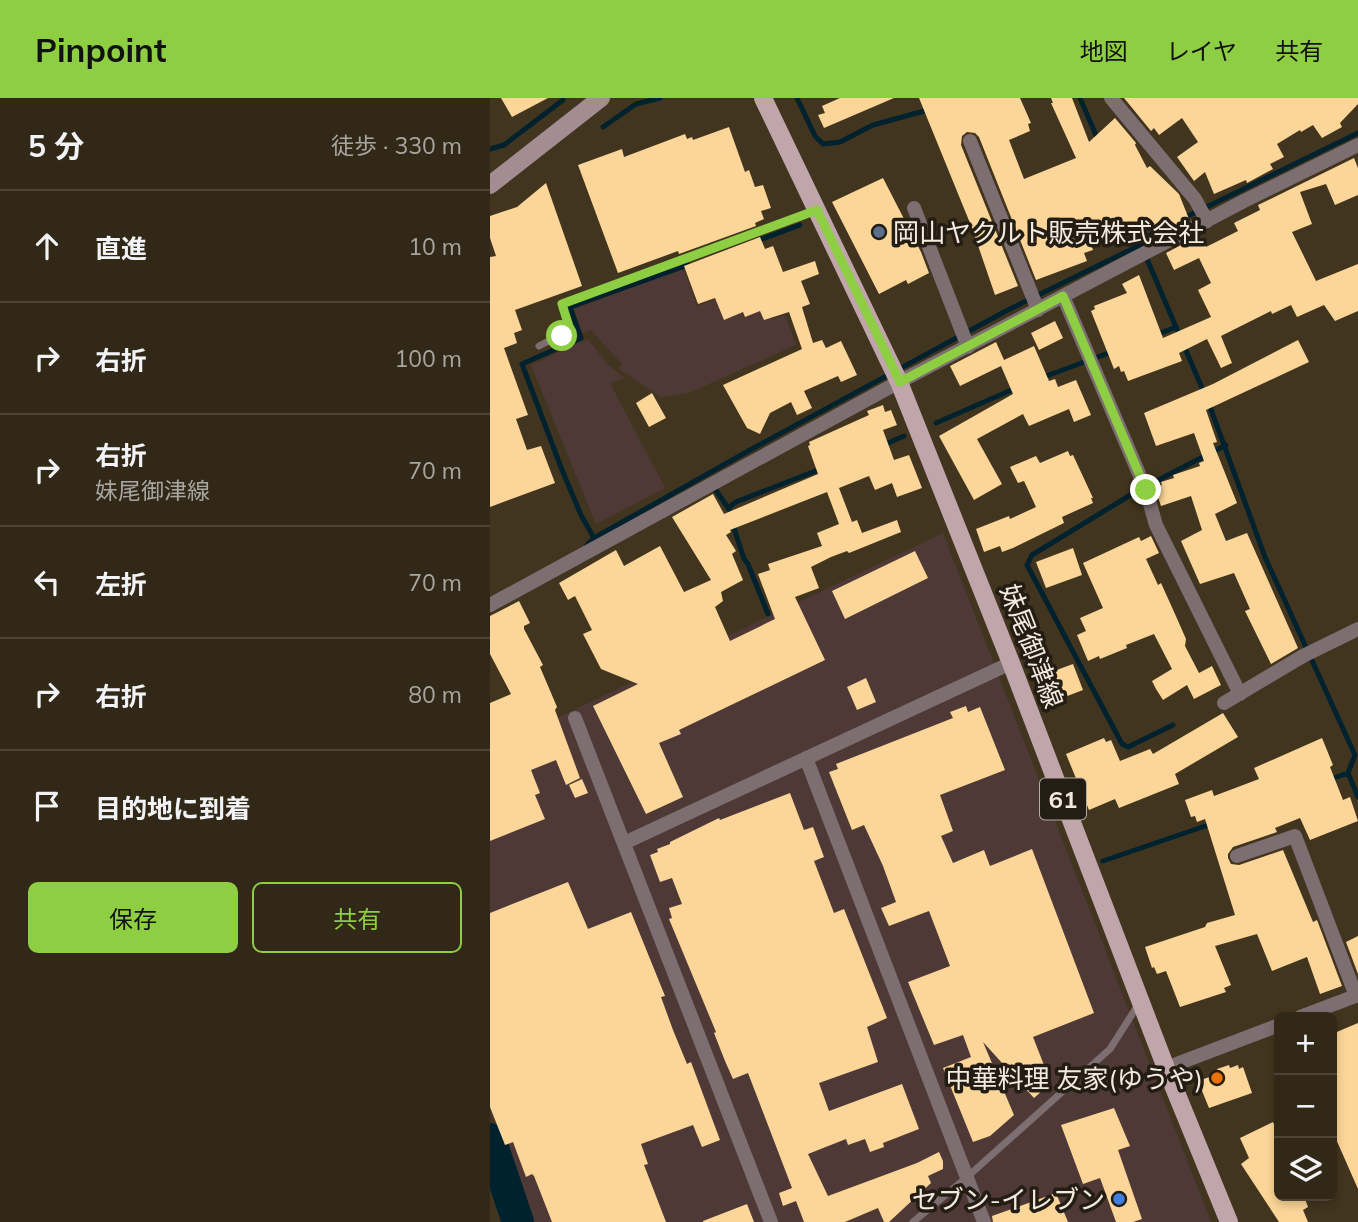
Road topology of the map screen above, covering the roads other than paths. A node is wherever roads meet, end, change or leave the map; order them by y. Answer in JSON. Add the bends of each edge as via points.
{"nodes":[{"id":1,"x":601,"y":98,"type":"edge"},
{"id":2,"x":763,"y":98,"type":"edge"},
{"id":3,"x":1111,"y":98,"type":"edge"},
{"id":4,"x":970,"y":141,"type":"dead end"},
{"id":5,"x":1358,"y":145,"type":"edge"},
{"id":6,"x":490,"y":185,"type":"edge"},
{"id":7,"x":914,"y":208,"type":"dead end"},
{"id":8,"x":817,"y":210,"type":"junction"},
{"id":9,"x":1203,"y":214,"type":"junction"},
{"id":10,"x":1063,"y":296,"type":"junction"},
{"id":11,"x":1034,"y":301,"type":"junction"},
{"id":12,"x":964,"y":337,"type":"junction"},
{"id":13,"x":539,"y":346,"type":"dead end"},
{"id":14,"x":896,"y":375,"type":"junction"},
{"id":15,"x":490,"y":605,"type":"edge"},
{"id":16,"x":1358,"y":629,"type":"edge"},
{"id":17,"x":1011,"y":663,"type":"junction"},
{"id":18,"x":1240,"y":694,"type":"junction"},
{"id":19,"x":1224,"y":703,"type":"dead end"},
{"id":20,"x":575,"y":718,"type":"dead end"},
{"id":21,"x":806,"y":758,"type":"junction"},
{"id":22,"x":624,"y":843,"type":"junction"},
{"id":23,"x":1237,"y":856,"type":"dead end"},
{"id":24,"x":1357,"y":996,"type":"edge"},
{"id":25,"x":1141,"y":1001,"type":"junction"},
{"id":26,"x":1314,"y":1012,"type":"edge"},
{"id":27,"x":1274,"y":1027,"type":"edge"},
{"id":28,"x":1166,"y":1068,"type":"junction"},
{"id":29,"x":967,"y":1178,"type":"junction"},
{"id":30,"x":771,"y":1222,"type":"edge"},
{"id":31,"x":913,"y":1222,"type":"edge"},
{"id":32,"x":984,"y":1222,"type":"edge"},
{"id":33,"x":1229,"y":1222,"type":"edge"}],
"edges":[{"from":1,"to":6,"type":"main road"},
{"from":2,"to":8,"type":"main road","name":"妹尾御津線","number":"61"},
{"from":3,"to":9,"type":"street"},
{"from":4,"to":11,"type":"street"},
{"from":5,"to":9,"type":"street"},
{"from":7,"to":12,"type":"street"},
{"from":8,"to":13,"type":"lane","via":[[562,304],[570,330]]},
{"from":8,"to":14,"type":"main road","name":"妹尾御津線","number":"61"},
{"from":9,"to":10,"type":"street","via":[[1145,253]]},
{"from":10,"to":11,"type":"street"},
{"from":10,"to":18,"type":"street","via":[[1145,487],[1156,525]]},
{"from":11,"to":12,"type":"street"},
{"from":12,"to":14,"type":"street"},
{"from":14,"to":15,"type":"street"},
{"from":14,"to":17,"type":"main road","name":"妹尾御津線","number":"61"},
{"from":16,"to":18,"type":"street"},
{"from":17,"to":21,"type":"street"},
{"from":17,"to":25,"type":"main road","name":"妹尾御津線","number":"61"},
{"from":18,"to":19,"type":"street"},
{"from":20,"to":22,"type":"street"},
{"from":21,"to":22,"type":"street"},
{"from":21,"to":29,"type":"street"},
{"from":22,"to":30,"type":"street"},
{"from":23,"to":24,"type":"street","via":[[1295,836]]},
{"from":24,"to":26,"type":"street"},
{"from":25,"to":28,"type":"main road","name":"妹尾御津線","number":"61"},
{"from":25,"to":29,"type":"lane","via":[[1110,1049]]},
{"from":27,"to":28,"type":"street"},
{"from":28,"to":33,"type":"main road","name":"妹尾御津線","number":"61"},
{"from":29,"to":31,"type":"lane"},
{"from":29,"to":32,"type":"street"}]}
